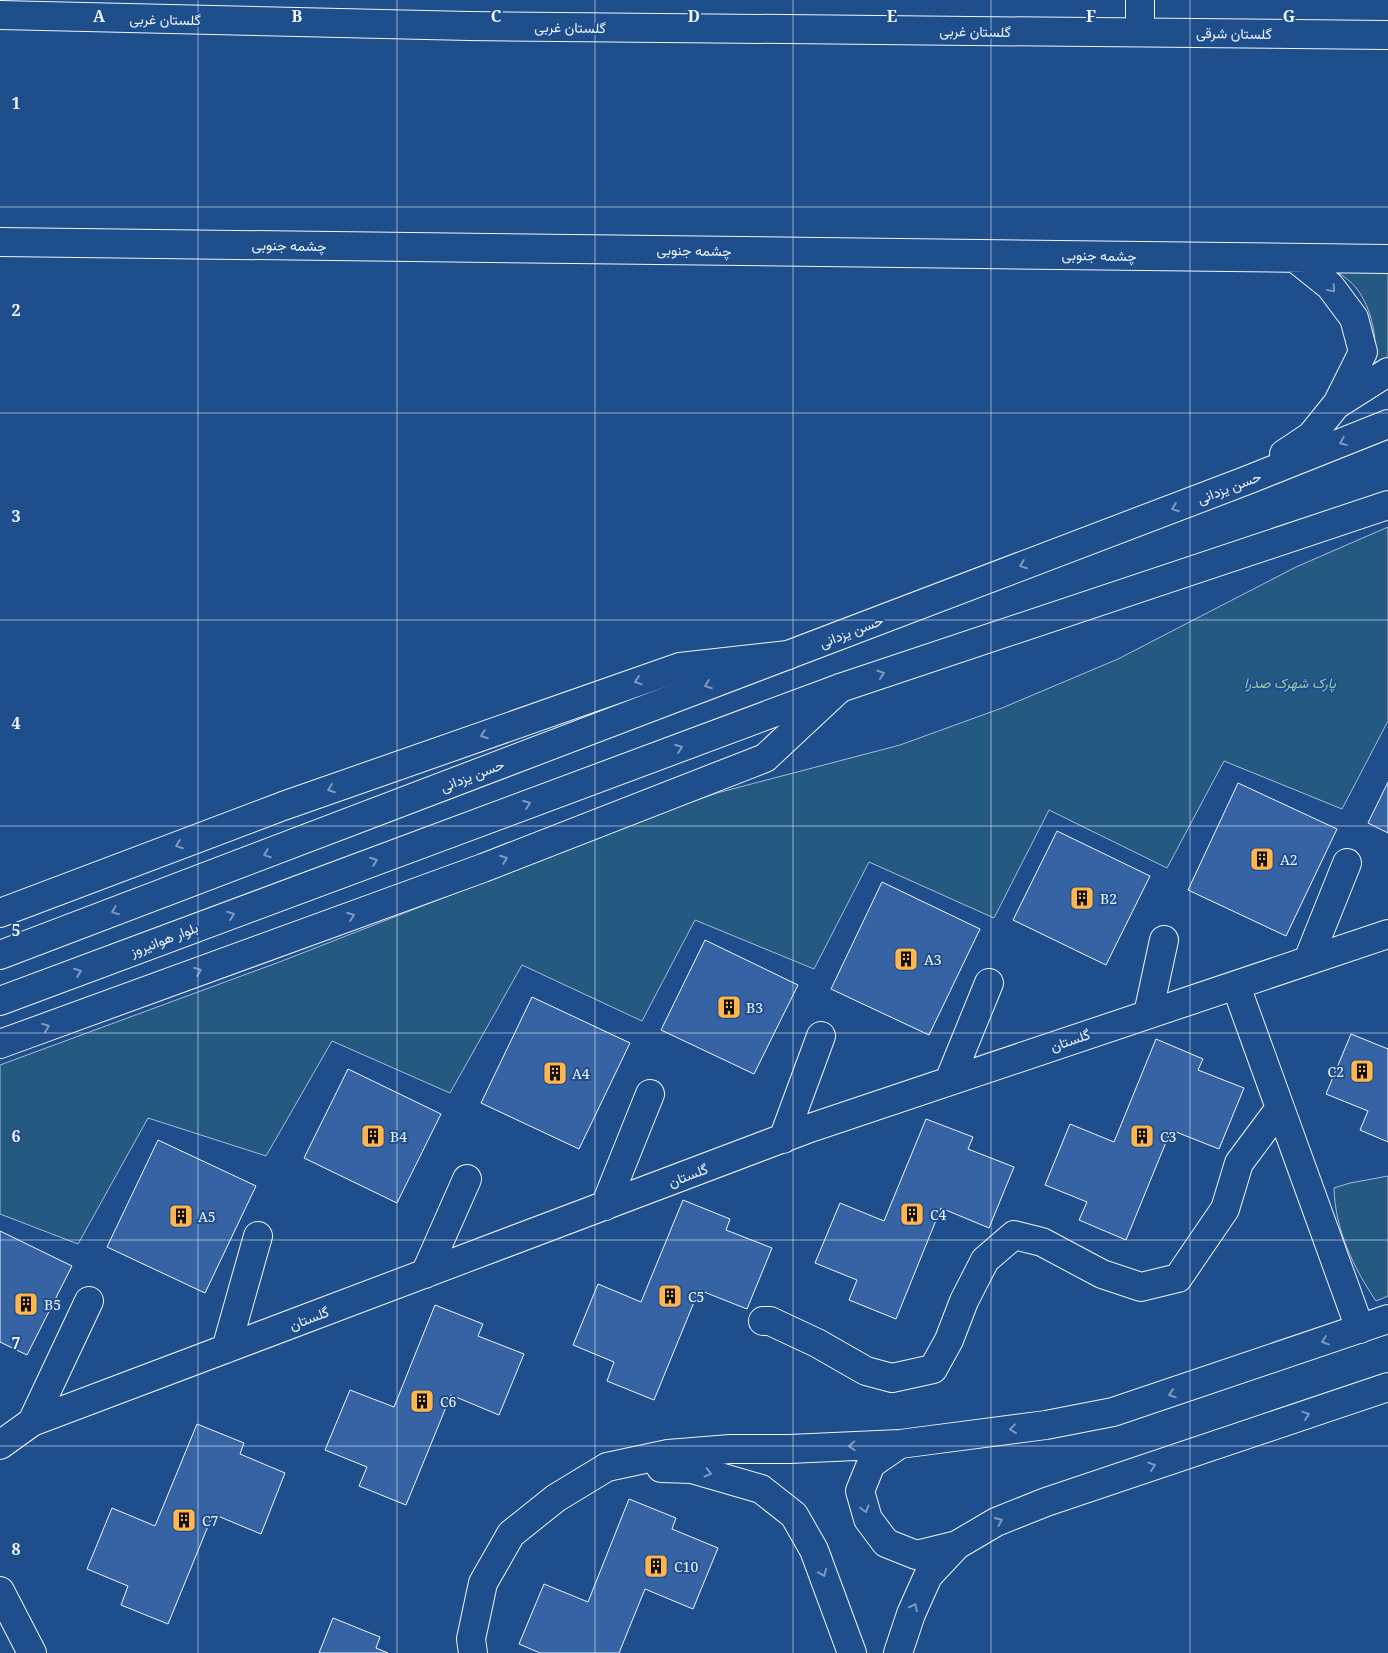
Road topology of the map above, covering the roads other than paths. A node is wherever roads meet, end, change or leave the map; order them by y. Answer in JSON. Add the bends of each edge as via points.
{"nodes":[{"id":1,"x":1140,"y":0,"type":"edge"},
{"id":2,"x":0,"y":15,"type":"edge"},
{"id":3,"x":1140,"y":32,"type":"junction"},
{"id":4,"x":1388,"y":35,"type":"edge"},
{"id":5,"x":0,"y":242,"type":"edge"},
{"id":6,"x":1295,"y":258,"type":"junction"},
{"id":7,"x":1388,"y":259,"type":"edge"},
{"id":8,"x":1388,"y":372,"type":"edge"},
{"id":9,"x":1336,"y":405,"type":"junction"},
{"id":10,"x":1388,"y":424,"type":"edge"},
{"id":11,"x":1245,"y":481,"type":"junction"},
{"id":12,"x":1388,"y":505,"type":"edge"},
{"id":13,"x":788,"y":655,"type":"junction"},
{"id":14,"x":840,"y":688,"type":"junction"},
{"id":15,"x":1347,"y":863,"type":"dead end"},
{"id":16,"x":0,"y":913,"type":"edge"},
{"id":17,"x":1388,"y":934,"type":"edge"},
{"id":18,"x":1164,"y":940,"type":"dead end"},
{"id":19,"x":0,"y":955,"type":"edge"},
{"id":20,"x":1308,"y":960,"type":"junction"},
{"id":21,"x":989,"y":983,"type":"dead end"},
{"id":22,"x":1236,"y":986,"type":"junction"},
{"id":23,"x":0,"y":1001,"type":"edge"},
{"id":24,"x":1148,"y":1014,"type":"junction"},
{"id":25,"x":821,"y":1036,"type":"dead end"},
{"id":26,"x":0,"y":1044,"type":"edge"},
{"id":27,"x":949,"y":1081,"type":"junction"},
{"id":28,"x":650,"y":1094,"type":"dead end"},
{"id":29,"x":1280,"y":1108,"type":"junction"},
{"id":30,"x":783,"y":1139,"type":"junction"},
{"id":31,"x":467,"y":1179,"type":"dead end"},
{"id":32,"x":605,"y":1206,"type":"junction"},
{"id":33,"x":258,"y":1236,"type":"dead end"},
{"id":34,"x":425,"y":1274,"type":"junction"},
{"id":35,"x":89,"y":1301,"type":"dead end"},
{"id":36,"x":1388,"y":1320,"type":"edge"},
{"id":37,"x":762,"y":1321,"type":"dead end"},
{"id":38,"x":1360,"y":1329,"type":"junction"},
{"id":39,"x":226,"y":1349,"type":"junction"},
{"id":40,"x":1388,"y":1387,"type":"edge"},
{"id":41,"x":32,"y":1422,"type":"junction"},
{"id":42,"x":900,"y":1444,"type":"junction"},
{"id":43,"x":0,"y":1445,"type":"edge"},
{"id":44,"x":607,"y":1467,"type":"junction"},
{"id":45,"x":957,"y":1545,"type":"junction"},
{"id":46,"x":1,"y":1595,"type":"edge"},
{"id":47,"x":32,"y":1653,"type":"edge"},
{"id":48,"x":474,"y":1653,"type":"edge"},
{"id":49,"x":852,"y":1653,"type":"edge"},
{"id":50,"x":898,"y":1653,"type":"edge"}],
"edges":[{"from":1,"to":3,"type":"main road"},
{"from":2,"to":3,"type":"main road","name":"گلستان غربی","via":[[459,25]]},
{"from":3,"to":4,"type":"main road","name":"گلستان شرقی"},
{"from":5,"to":6,"type":"main road","name":"چشمه جنوبی"},
{"from":6,"to":7,"type":"main road","name":"چشمه جنوبی"},
{"from":6,"to":9,"type":"main road","one_way":true,"via":[[1330,286],[1354,318],[1363,352]]},
{"from":8,"to":9,"type":"main road"},
{"from":9,"to":11,"type":"main road","via":[[1311,436]]},
{"from":10,"to":11,"type":"main road","name":"حسن یزدانی","one_way":true},
{"from":11,"to":13,"type":"main road","name":"حسن یزدانی","one_way":true},
{"from":14,"to":12,"type":"main road","one_way":true},
{"from":13,"to":16,"type":"main road","one_way":true,"via":[[680,667],[283,806]]},
{"from":13,"to":19,"type":"main road","name":"حسن یزدانی","one_way":true},
{"from":23,"to":14,"type":"main road","name":"بلوار هوانیروز","one_way":true},
{"from":26,"to":14,"type":"main road","one_way":true,"via":[[483,868],[765,758]]},
{"from":15,"to":20,"type":"main road"},
{"from":17,"to":20,"type":"main road","name":"گلستان"},
{"from":18,"to":24,"type":"main road"},
{"from":20,"to":22,"type":"main road","name":"گلستان"},
{"from":21,"to":27,"type":"main road"},
{"from":22,"to":24,"type":"main road","name":"گلستان"},
{"from":22,"to":29,"type":"main road"},
{"from":24,"to":27,"type":"main road","name":"گلستان"},
{"from":25,"to":30,"type":"main road"},
{"from":27,"to":30,"type":"main road","name":"گلستان"},
{"from":28,"to":32,"type":"main road"},
{"from":29,"to":37,"type":"main road","via":[[1238,1163],[1225,1209],[1178,1278],[1141,1287],[1102,1274],[1042,1242],[1014,1235],[985,1260],[933,1369],[892,1378],[866,1372],[816,1343],[770,1321]]},
{"from":29,"to":38,"type":"main road"},
{"from":30,"to":32,"type":"main road","name":"گلستان"},
{"from":31,"to":34,"type":"main road"},
{"from":32,"to":34,"type":"main road","name":"گلستان"},
{"from":33,"to":39,"type":"main road"},
{"from":34,"to":39,"type":"main road","name":"گلستان"},
{"from":35,"to":41,"type":"main road"},
{"from":36,"to":38,"type":"main road"},
{"from":38,"to":42,"type":"main road","one_way":true,"via":[[1113,1412],[1046,1425]]},
{"from":39,"to":41,"type":"main road","name":"گلستان"},
{"from":45,"to":40,"type":"main road","one_way":true,"via":[[996,1522],[1046,1502]]},
{"from":41,"to":43,"type":"main road","name":"گلستان"},
{"from":42,"to":44,"type":"main road","one_way":true,"via":[[730,1449],[668,1454]]},
{"from":42,"to":45,"type":"main road","one_way":true,"via":[[871,1464],[860,1491],[868,1519],[886,1543],[916,1555]]},
{"from":44,"to":48,"type":"main road","via":[[556,1498],[511,1534],[483,1583],[471,1639]]},
{"from":44,"to":49,"type":"main road","one_way":true,"via":[[700,1471],[761,1490],[788,1510],[814,1550]]},
{"from":50,"to":45,"type":"main road","one_way":true,"via":[[910,1614],[928,1576]]},
{"from":46,"to":47,"type":"main road"}]}
